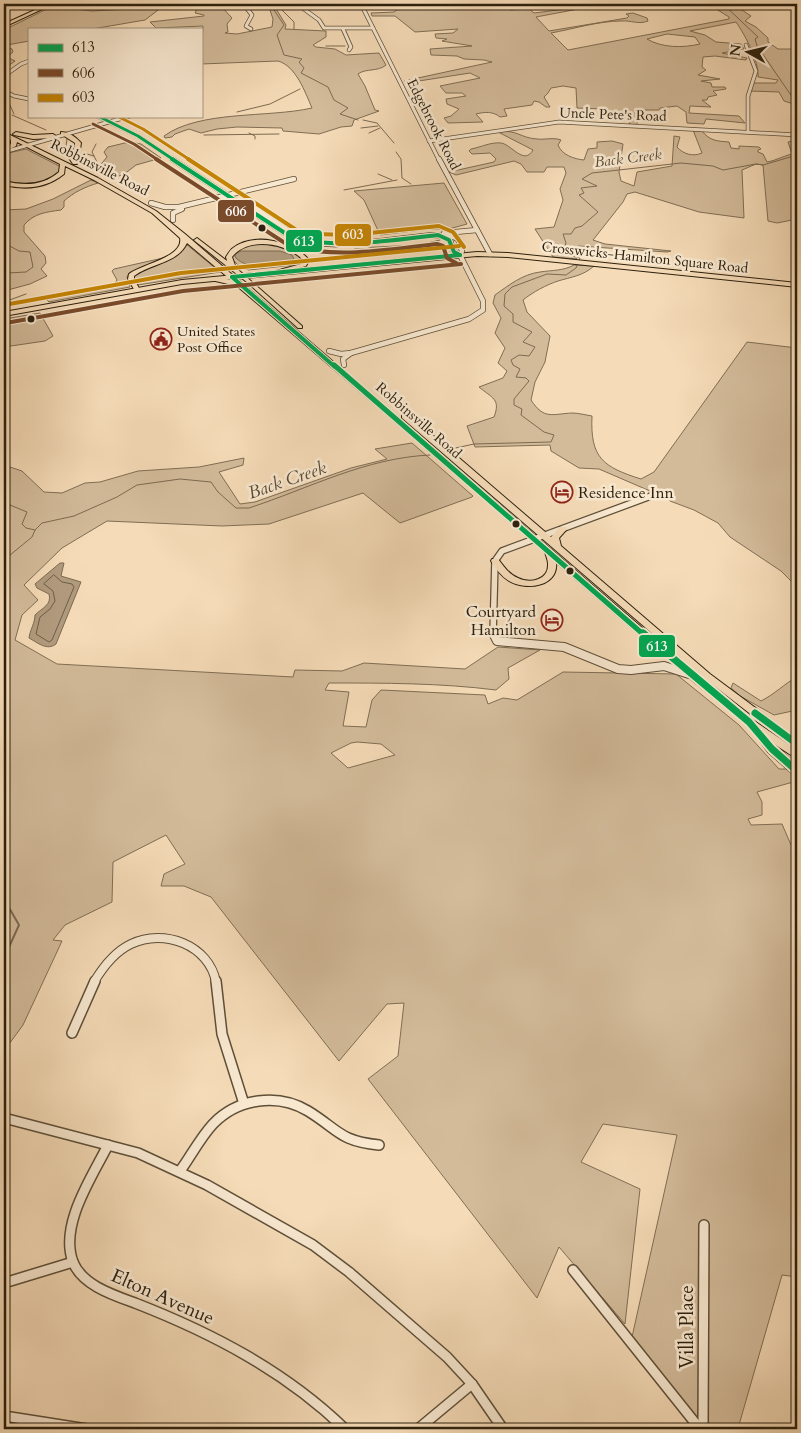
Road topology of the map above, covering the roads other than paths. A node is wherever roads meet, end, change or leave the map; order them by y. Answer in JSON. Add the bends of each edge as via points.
{"nodes":[{"id":1,"x":41,"y":4,"type":"edge"},
{"id":2,"x":50,"y":4,"type":"edge"},
{"id":3,"x":105,"y":4,"type":"edge"},
{"id":4,"x":249,"y":4,"type":"edge"},
{"id":5,"x":297,"y":4,"type":"edge"},
{"id":6,"x":323,"y":4,"type":"edge"},
{"id":7,"x":361,"y":4,"type":"edge"},
{"id":8,"x":302,"y":7,"type":"junction"},
{"id":9,"x":99,"y":8,"type":"dead end"},
{"id":10,"x":4,"y":21,"type":"edge"},
{"id":11,"x":4,"y":27,"type":"edge"},
{"id":12,"x":373,"y":28,"type":"junction"},
{"id":13,"x":251,"y":29,"type":"dead end"},
{"id":14,"x":343,"y":29,"type":"junction"},
{"id":15,"x":746,"y":45,"type":"dead end"},
{"id":16,"x":349,"y":50,"type":"dead end"},
{"id":17,"x":28,"y":60,"type":"edge"},
{"id":18,"x":28,"y":61,"type":"edge"},
{"id":19,"x":4,"y":71,"type":"edge"},
{"id":20,"x":4,"y":76,"type":"edge"},
{"id":21,"x":4,"y":91,"type":"edge"},
{"id":22,"x":4,"y":95,"type":"edge"},
{"id":23,"x":28,"y":100,"type":"edge"},
{"id":24,"x":28,"y":100,"type":"edge"},
{"id":25,"x":109,"y":120,"type":"edge"},
{"id":26,"x":4,"y":128,"type":"edge"},
{"id":27,"x":748,"y":132,"type":"junction"},
{"id":28,"x":4,"y":134,"type":"edge"},
{"id":29,"x":65,"y":134,"type":"junction"},
{"id":30,"x":797,"y":135,"type":"edge"},
{"id":31,"x":15,"y":136,"type":"junction"},
{"id":32,"x":53,"y":136,"type":"junction"},
{"id":33,"x":429,"y":141,"type":"junction"},
{"id":34,"x":30,"y":144,"type":"junction"},
{"id":35,"x":4,"y":151,"type":"edge"},
{"id":36,"x":62,"y":162,"type":"junction"},
{"id":37,"x":75,"y":163,"type":"junction"},
{"id":38,"x":4,"y":183,"type":"edge"},
{"id":39,"x":231,"y":195,"type":"junction"},
{"id":40,"x":152,"y":203,"type":"junction"},
{"id":41,"x":173,"y":220,"type":"junction"},
{"id":42,"x":477,"y":230,"type":"junction"},
{"id":43,"x":183,"y":235,"type":"junction"},
{"id":44,"x":448,"y":235,"type":"junction"},
{"id":45,"x":488,"y":249,"type":"junction"},
{"id":46,"x":460,"y":255,"type":"junction"},
{"id":47,"x":234,"y":268,"type":"junction"},
{"id":48,"x":278,"y":272,"type":"junction"},
{"id":49,"x":244,"y":276,"type":"junction"},
{"id":50,"x":232,"y":277,"type":"junction"},
{"id":51,"x":213,"y":279,"type":"junction"},
{"id":52,"x":241,"y":285,"type":"junction"},
{"id":53,"x":797,"y":285,"type":"edge"},
{"id":54,"x":137,"y":290,"type":"junction"},
{"id":55,"x":4,"y":314,"type":"edge"},
{"id":56,"x":324,"y":352,"type":"junction"},
{"id":57,"x":351,"y":353,"type":"junction"},
{"id":58,"x":344,"y":364,"type":"junction"},
{"id":59,"x":659,"y":493,"type":"dead end"},
{"id":60,"x":563,"y":529,"type":"junction"},
{"id":61,"x":539,"y":537,"type":"junction"},
{"id":62,"x":557,"y":548,"type":"junction"},
{"id":63,"x":547,"y":550,"type":"junction"},
{"id":64,"x":495,"y":561,"type":"junction"},
{"id":65,"x":669,"y":656,"type":"junction"},
{"id":66,"x":646,"y":668,"type":"junction"},
{"id":67,"x":690,"y":674,"type":"junction"},
{"id":68,"x":706,"y":676,"type":"junction"},
{"id":69,"x":749,"y":722,"type":"junction"},
{"id":70,"x":797,"y":744,"type":"edge"},
{"id":71,"x":797,"y":755,"type":"edge"},
{"id":72,"x":797,"y":771,"type":"edge"},
{"id":73,"x":72,"y":1033,"type":"dead end"},
{"id":74,"x":244,"y":1104,"type":"junction"},
{"id":75,"x":4,"y":1118,"type":"edge"},
{"id":76,"x":108,"y":1145,"type":"junction"},
{"id":77,"x":379,"y":1145,"type":"dead end"},
{"id":78,"x":180,"y":1171,"type":"junction"},
{"id":79,"x":704,"y":1225,"type":"dead end"},
{"id":80,"x":73,"y":1262,"type":"junction"},
{"id":81,"x":573,"y":1270,"type":"dead end"},
{"id":82,"x":4,"y":1283,"type":"edge"},
{"id":83,"x":472,"y":1384,"type":"junction"},
{"id":84,"x":4,"y":1416,"type":"edge"},
{"id":85,"x":87,"y":1429,"type":"edge"},
{"id":86,"x":345,"y":1429,"type":"edge"},
{"id":87,"x":418,"y":1429,"type":"edge"},
{"id":88,"x":503,"y":1429,"type":"edge"},
{"id":89,"x":701,"y":1429,"type":"edge"}],
"edges":[{"from":1,"to":10,"type":"highway"},
{"from":2,"to":11,"type":"highway"},
{"from":3,"to":9,"type":"street"},
{"from":4,"to":13,"type":"street","via":[[245,6],[252,15],[246,26]]},
{"from":5,"to":8,"type":"street"},
{"from":6,"to":8,"type":"street"},
{"from":7,"to":12,"type":"street","name":"Edgebrook Road"},
{"from":8,"to":14,"type":"street","via":[[319,20],[322,28]]},
{"from":12,"to":14,"type":"street"},
{"from":12,"to":33,"type":"street","name":"Edgebrook Road"},
{"from":14,"to":16,"type":"street","via":[[351,47]]},
{"from":15,"to":27,"type":"street","via":[[756,71],[748,96]]},
{"from":17,"to":19,"type":"street","via":[[19,61]]},
{"from":18,"to":20,"type":"street"},
{"from":21,"to":23,"type":"street"},
{"from":22,"to":24,"type":"street"},
{"from":25,"to":29,"type":"street"},
{"from":25,"to":39,"type":"street"},
{"from":26,"to":31,"type":"highway","name":"Robbinsville Road"},
{"from":27,"to":30,"type":"street","name":"Uncle Pete's Road"},
{"from":27,"to":33,"type":"street","name":"Uncle Pete's Road","via":[[559,122]]},
{"from":28,"to":31,"type":"highway","name":"Robbinsville Road"},
{"from":29,"to":32,"type":"street"},
{"from":29,"to":34,"type":"street"},
{"from":29,"to":37,"type":"highway","via":[[78,143],[72,158]]},
{"from":31,"to":32,"type":"highway"},
{"from":31,"to":34,"type":"highway","name":"Robbinsville Road"},
{"from":31,"to":35,"type":"highway","via":[[14,145]]},
{"from":32,"to":34,"type":"street"},
{"from":33,"to":42,"type":"street","name":"Edgebrook Road"},
{"from":34,"to":35,"type":"street"},
{"from":34,"to":36,"type":"highway","name":"Robbinsville Road"},
{"from":34,"to":37,"type":"highway","name":"Robbinsville Road"},
{"from":36,"to":38,"type":"highway","via":[[62,173],[50,181],[27,186]]},
{"from":36,"to":43,"type":"highway","name":"Robbinsville Road","via":[[140,203]]},
{"from":37,"to":40,"type":"highway","name":"Robbinsville Road"},
{"from":39,"to":39,"type":"street","via":[[294,179]]},
{"from":39,"to":40,"type":"street","via":[[175,207]]},
{"from":39,"to":41,"type":"street","via":[[179,210],[172,214]]},
{"from":39,"to":44,"type":"street","via":[[289,236],[308,243],[336,245]]},
{"from":40,"to":41,"type":"highway","name":"Robbinsville Road"},
{"from":41,"to":47,"type":"highway","name":"Robbinsville Road"},
{"from":42,"to":44,"type":"street"},
{"from":42,"to":45,"type":"street","name":"Edgebrook Road"},
{"from":43,"to":50,"type":"highway","name":"Robbinsville Road"},
{"from":43,"to":54,"type":"highway","via":[[181,250],[131,275]]},
{"from":44,"to":46,"type":"street","via":[[454,252]]},
{"from":45,"to":46,"type":"main road","name":"Crosswicks-Hamilton Square Road","via":[[477,254]]},
{"from":45,"to":53,"type":"main road","name":"Crosswicks-Hamilton Square Road","via":[[500,254]]},
{"from":46,"to":48,"type":"main road"},
{"from":46,"to":57,"type":"street","via":[[483,301],[480,314]]},
{"from":47,"to":48,"type":"highway","via":[[229,257],[232,252],[244,245],[259,243],[291,248],[306,260],[304,265]]},
{"from":47,"to":49,"type":"highway","name":"Robbinsville Road"},
{"from":48,"to":49,"type":"main road"},
{"from":49,"to":50,"type":"main road"},
{"from":49,"to":56,"type":"highway","name":"Robbinsville Road"},
{"from":50,"to":51,"type":"main road"},
{"from":50,"to":52,"type":"highway","name":"Robbinsville Road"},
{"from":51,"to":52,"type":"highway"},
{"from":51,"to":54,"type":"main road"},
{"from":52,"to":56,"type":"highway","name":"Robbinsville Road"},
{"from":54,"to":55,"type":"main road"},
{"from":56,"to":57,"type":"street"},
{"from":56,"to":58,"type":"highway","name":"Robbinsville Road"},
{"from":56,"to":61,"type":"highway","name":"Robbinsville Road"},
{"from":57,"to":58,"type":"street","via":[[343,359]]},
{"from":58,"to":61,"type":"highway","name":"Robbinsville Road"},
{"from":59,"to":60,"type":"street"},
{"from":60,"to":61,"type":"street"},
{"from":60,"to":62,"type":"highway","via":[[555,538]]},
{"from":61,"to":62,"type":"highway","name":"Robbinsville Road"},
{"from":61,"to":63,"type":"highway","name":"Robbinsville Road"},
{"from":61,"to":64,"type":"street","via":[[502,551]]},
{"from":62,"to":68,"type":"highway","name":"Robbinsville Road"},
{"from":63,"to":64,"type":"highway","via":[[553,561],[551,573],[533,584],[510,579]]},
{"from":63,"to":65,"type":"highway","name":"Robbinsville Road"},
{"from":64,"to":66,"type":"street","via":[[493,636],[497,641],[564,647],[618,669]]},
{"from":65,"to":66,"type":"street"},
{"from":65,"to":67,"type":"highway","name":"Robbinsville Road"},
{"from":65,"to":68,"type":"highway","via":[[679,658]]},
{"from":66,"to":67,"type":"street","via":[[664,666]]},
{"from":67,"to":69,"type":"highway","name":"Robbinsville Road"},
{"from":68,"to":70,"type":"highway","name":"Robbinsville Road"},
{"from":69,"to":71,"type":"highway","name":"Robbinsville Road"},
{"from":69,"to":72,"type":"highway"},
{"from":73,"to":74,"type":"street","via":[[95,978],[111,958],[146,940],[168,939],[186,943],[202,953],[212,967],[223,1039]]},
{"from":74,"to":77,"type":"street","via":[[269,1100],[291,1103],[310,1112],[350,1141]]},
{"from":74,"to":78,"type":"street","via":[[212,1125]]},
{"from":75,"to":76,"type":"street"},
{"from":76,"to":78,"type":"street","via":[[138,1152]]},
{"from":76,"to":80,"type":"street","via":[[72,1221],[70,1244]]},
{"from":78,"to":83,"type":"street","via":[[331,1258],[447,1357]]},
{"from":79,"to":89,"type":"street","name":"Villa Place"},
{"from":80,"to":82,"type":"street"},
{"from":80,"to":86,"type":"street","name":"Elton Avenue","via":[[92,1284],[187,1324],[249,1356],[302,1390]]},
{"from":81,"to":89,"type":"street"},
{"from":83,"to":87,"type":"street"},
{"from":83,"to":88,"type":"street"},
{"from":84,"to":85,"type":"street"}]}
